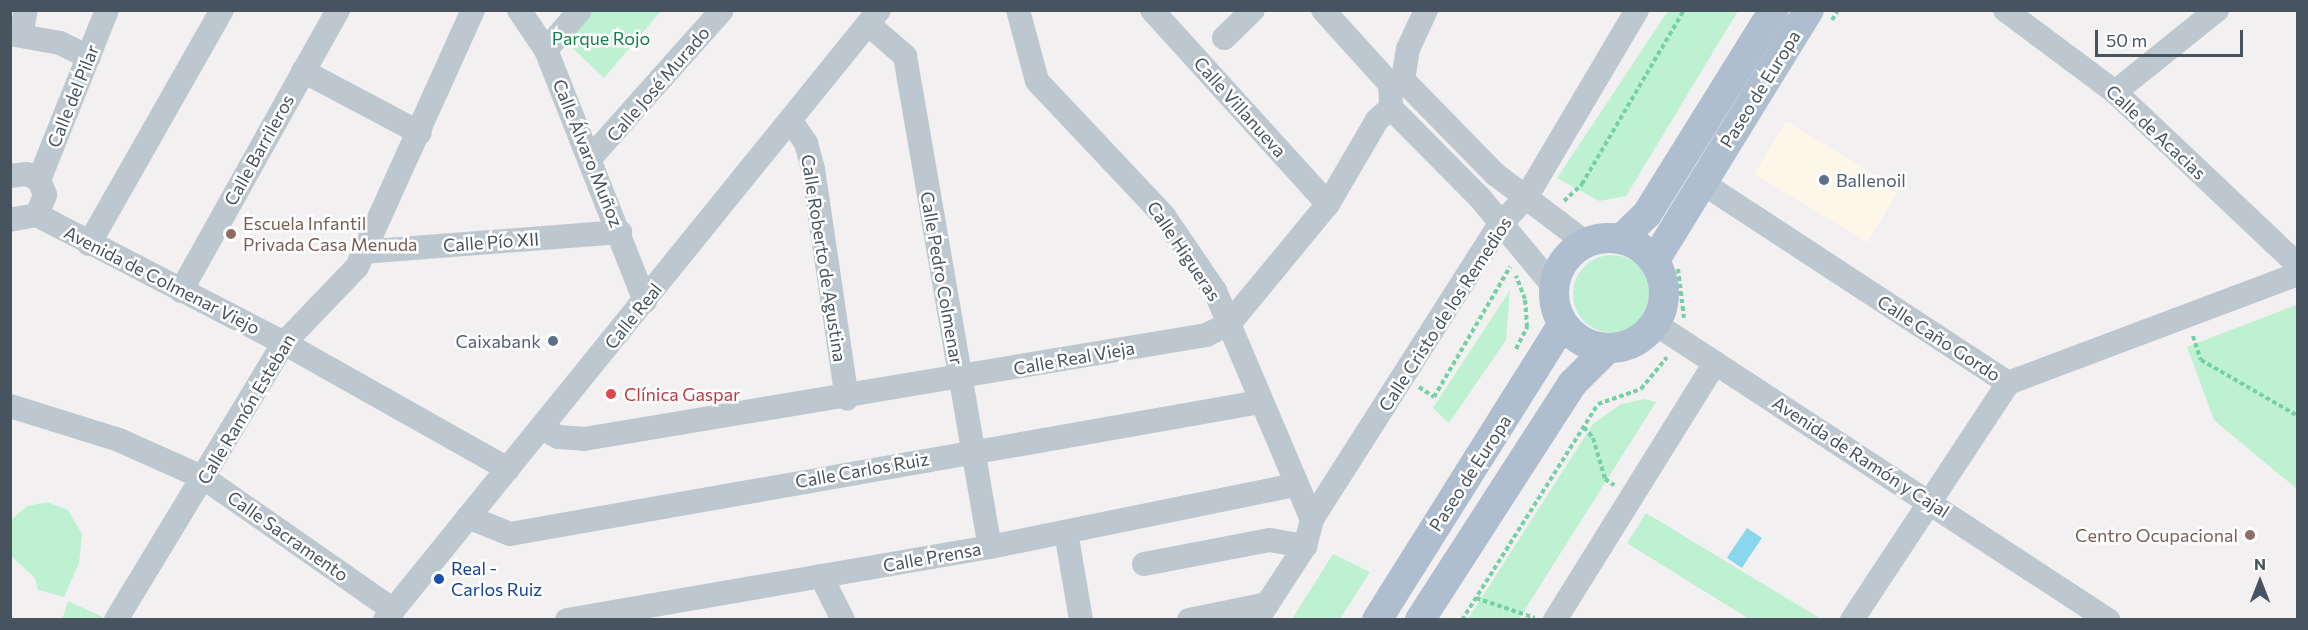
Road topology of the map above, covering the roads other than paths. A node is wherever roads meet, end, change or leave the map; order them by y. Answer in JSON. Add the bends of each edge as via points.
{"nodes":[{"id":1,"x":26,"y":10,"type":"edge"},
{"id":2,"x":107,"y":10,"type":"edge"},
{"id":3,"x":222,"y":10,"type":"edge"},
{"id":4,"x":338,"y":10,"type":"edge"},
{"id":5,"x":473,"y":10,"type":"edge"},
{"id":6,"x":519,"y":10,"type":"edge"},
{"id":7,"x":580,"y":10,"type":"edge"},
{"id":8,"x":722,"y":10,"type":"edge"},
{"id":9,"x":1018,"y":10,"type":"edge"},
{"id":10,"x":1152,"y":10,"type":"edge"},
{"id":11,"x":1323,"y":10,"type":"edge"},
{"id":12,"x":1426,"y":10,"type":"edge"},
{"id":13,"x":1637,"y":10,"type":"edge"},
{"id":14,"x":1774,"y":10,"type":"edge"},
{"id":15,"x":1809,"y":10,"type":"edge"},
{"id":16,"x":2005,"y":10,"type":"edge"},
{"id":17,"x":2217,"y":10,"type":"edge"},
{"id":18,"x":874,"y":17,"type":"edge"},
{"id":19,"x":16,"y":34,"type":"edge"},
{"id":20,"x":546,"y":50,"type":"junction"},
{"id":21,"x":89,"y":57,"type":"junction"},
{"id":22,"x":303,"y":71,"type":"junction"},
{"id":23,"x":1397,"y":82,"type":"junction"},
{"id":24,"x":2115,"y":92,"type":"junction"},
{"id":25,"x":1391,"y":108,"type":"junction"},
{"id":26,"x":791,"y":121,"type":"junction"},
{"id":27,"x":420,"y":134,"type":"junction"},
{"id":28,"x":592,"y":156,"type":"junction"},
{"id":29,"x":10,"y":176,"type":"edge"},
{"id":30,"x":39,"y":180,"type":"junction"},
{"id":31,"x":1701,"y":182,"type":"junction"},
{"id":32,"x":1527,"y":196,"type":"junction"},
{"id":33,"x":1328,"y":204,"type":"junction"},
{"id":34,"x":18,"y":221,"type":"edge"},
{"id":35,"x":1498,"y":227,"type":"junction"},
{"id":36,"x":620,"y":232,"type":"junction"},
{"id":37,"x":1621,"y":239,"type":"junction"},
{"id":38,"x":1586,"y":243,"type":"junction"},
{"id":39,"x":89,"y":244,"type":"junction"},
{"id":40,"x":361,"y":252,"type":"junction"},
{"id":41,"x":1655,"y":260,"type":"junction"},
{"id":42,"x":2298,"y":265,"type":"edge"},
{"id":43,"x":2298,"y":274,"type":"edge"},
{"id":44,"x":1554,"y":287,"type":"junction"},
{"id":45,"x":181,"y":291,"type":"junction"},
{"id":46,"x":645,"y":301,"type":"junction"},
{"id":47,"x":1654,"y":323,"type":"junction"},
{"id":48,"x":1229,"y":324,"type":"junction"},
{"id":49,"x":1562,"y":325,"type":"junction"},
{"id":50,"x":284,"y":343,"type":"junction"},
{"id":51,"x":1607,"y":349,"type":"junction"},
{"id":52,"x":1715,"y":363,"type":"junction"},
{"id":53,"x":959,"y":377,"type":"junction"},
{"id":54,"x":2008,"y":383,"type":"junction"},
{"id":55,"x":847,"y":398,"type":"junction"},
{"id":56,"x":1260,"y":402,"type":"junction"},
{"id":57,"x":10,"y":406,"type":"edge"},
{"id":58,"x":542,"y":428,"type":"junction"},
{"id":59,"x":972,"y":449,"type":"junction"},
{"id":60,"x":508,"y":469,"type":"junction"},
{"id":61,"x":204,"y":477,"type":"junction"},
{"id":62,"x":1295,"y":485,"type":"junction"},
{"id":63,"x":1928,"y":500,"type":"junction"},
{"id":64,"x":468,"y":517,"type":"junction"},
{"id":65,"x":1312,"y":519,"type":"junction"},
{"id":66,"x":1066,"y":532,"type":"junction"},
{"id":67,"x":1305,"y":546,"type":"junction"},
{"id":68,"x":990,"y":547,"type":"junction"},
{"id":69,"x":1144,"y":564,"type":"dead end"},
{"id":70,"x":821,"y":576,"type":"junction"},
{"id":71,"x":665,"y":611,"type":"edge"},
{"id":72,"x":1262,"y":612,"type":"edge"},
{"id":73,"x":389,"y":615,"type":"edge"},
{"id":74,"x":116,"y":620,"type":"edge"},
{"id":75,"x":567,"y":620,"type":"edge"},
{"id":76,"x":843,"y":620,"type":"edge"},
{"id":77,"x":1081,"y":620,"type":"edge"},
{"id":78,"x":1189,"y":620,"type":"edge"},
{"id":79,"x":1377,"y":620,"type":"edge"},
{"id":80,"x":1420,"y":620,"type":"edge"},
{"id":81,"x":1555,"y":620,"type":"edge"},
{"id":82,"x":1852,"y":620,"type":"edge"},
{"id":83,"x":2108,"y":620,"type":"edge"}],
"edges":[{"from":1,"to":19,"type":"street"},
{"from":2,"to":21,"type":"street","name":"Calle del Pilar"},
{"from":3,"to":39,"type":"street"},
{"from":4,"to":22,"type":"street","name":"Calle Barrileros"},
{"from":5,"to":27,"type":"street","name":"Calle Ramón Esteban"},
{"from":6,"to":20,"type":"street","name":"Calle Álvaro Muñoz"},
{"from":7,"to":20,"type":"street"},
{"from":8,"to":28,"type":"street","name":"Calle José Murado"},
{"from":9,"to":48,"type":"street","name":"Calle Higueras","via":[[1037,81],[1164,216],[1215,291]]},
{"from":10,"to":33,"type":"street","name":"Calle Villanueva"},
{"from":11,"to":23,"type":"street"},
{"from":12,"to":23,"type":"street"},
{"from":13,"to":32,"type":"street","name":"Calle Cristo de los Remedios"},
{"from":14,"to":37,"type":"main road","name":"Paseo de Europa","via":[[1647,214]]},
{"from":15,"to":31,"type":"main road","name":"Paseo de Europa"},
{"from":16,"to":24,"type":"street","name":"Calle de Acacias"},
{"from":17,"to":24,"type":"street"},
{"from":18,"to":26,"type":"street","name":"Calle Real"},
{"from":18,"to":53,"type":"street","name":"Calle Pedro Colmenar","via":[[905,56]]},
{"from":19,"to":21,"type":"street","via":[[60,43]]},
{"from":20,"to":28,"type":"street","name":"Calle Álvaro Muñoz"},
{"from":21,"to":30,"type":"street","name":"Calle del Pilar"},
{"from":22,"to":27,"type":"street"},
{"from":22,"to":45,"type":"street","name":"Calle Barrileros"},
{"from":23,"to":25,"type":"street"},
{"from":23,"to":32,"type":"street","via":[[1495,174]]},
{"from":24,"to":42,"type":"street","name":"Calle de Acacias"},
{"from":25,"to":33,"type":"street","name":"Calle Real Vieja","via":[[1377,120]]},
{"from":25,"to":35,"type":"street","via":[[1480,199]]},
{"from":26,"to":46,"type":"street","name":"Calle Real"},
{"from":26,"to":55,"type":"street","name":"Calle Roberto de Agustina","via":[[806,143],[813,169]]},
{"from":27,"to":40,"type":"street","name":"Calle Ramón Esteban"},
{"from":28,"to":36,"type":"street","name":"Calle Álvaro Muñoz"},
{"from":29,"to":30,"type":"street","via":[[27,174]]},
{"from":30,"to":34,"type":"street","via":[[45,195]]},
{"from":31,"to":41,"type":"main road","name":"Paseo de Europa"},
{"from":31,"to":54,"type":"street","name":"Calle Caño Gordo"},
{"from":32,"to":35,"type":"street","name":"Calle Cristo de los Remedios"},
{"from":32,"to":38,"type":"street"},
{"from":33,"to":48,"type":"street","name":"Calle Real Vieja"},
{"from":34,"to":39,"type":"street","name":"Avenida de Colmenar Viejo"},
{"from":35,"to":44,"type":"street"},
{"from":35,"to":65,"type":"street","name":"Calle Cristo de los Remedios"},
{"from":36,"to":40,"type":"street","name":"Calle Pío XII"},
{"from":36,"to":46,"type":"street","name":"Calle Álvaro Muñoz"},
{"from":37,"to":38,"type":"main road"},
{"from":37,"to":41,"type":"main road"},
{"from":38,"to":44,"type":"main road","via":[[1565,260]]},
{"from":39,"to":45,"type":"street","name":"Avenida de Colmenar Viejo"},
{"from":40,"to":50,"type":"street","name":"Calle Ramón Esteban","via":[[346,282]]},
{"from":41,"to":47,"type":"main road","via":[[1664,296]]},
{"from":43,"to":54,"type":"street","name":"Calle Caño Gordo"},
{"from":44,"to":49,"type":"main road"},
{"from":45,"to":50,"type":"street","name":"Avenida de Colmenar Viejo"},
{"from":46,"to":58,"type":"street","name":"Calle Real"},
{"from":47,"to":51,"type":"main road","via":[[1639,338]]},
{"from":47,"to":52,"type":"street","name":"Avenida de Ramón y Cajal"},
{"from":48,"to":53,"type":"street","name":"Calle Real Vieja","via":[[1206,335]]},
{"from":48,"to":56,"type":"street","name":"Calle Higueras"},
{"from":49,"to":51,"type":"main road","via":[[1577,341]]},
{"from":49,"to":79,"type":"main road","name":"Paseo de Europa"},
{"from":50,"to":60,"type":"street","name":"Avenida de Colmenar Viejo"},
{"from":50,"to":61,"type":"street","name":"Calle Ramón Esteban"},
{"from":51,"to":80,"type":"main road","name":"Paseo de Europa","via":[[1572,384]]},
{"from":52,"to":63,"type":"street","name":"Avenida de Ramón y Cajal"},
{"from":52,"to":81,"type":"street"},
{"from":53,"to":55,"type":"street","name":"Calle Real Vieja"},
{"from":53,"to":59,"type":"street","name":"Calle Pedro Colmenar"},
{"from":54,"to":63,"type":"street"},
{"from":55,"to":58,"type":"street","name":"Calle Real Vieja","via":[[584,440],[558,437]]},
{"from":56,"to":59,"type":"street","name":"Calle Carlos Ruiz"},
{"from":56,"to":62,"type":"street","name":"Calle Higueras"},
{"from":57,"to":61,"type":"street","name":"Calle Sacramento","via":[[119,440]]},
{"from":58,"to":60,"type":"street","name":"Calle Real"},
{"from":59,"to":64,"type":"street","name":"Calle Carlos Ruiz","via":[[510,534]]},
{"from":59,"to":68,"type":"street","name":"Calle Pedro Colmenar"},
{"from":60,"to":64,"type":"street","name":"Calle Real"},
{"from":61,"to":73,"type":"street","name":"Calle Sacramento"},
{"from":61,"to":74,"type":"street","name":"Calle Ramón Esteban"},
{"from":62,"to":65,"type":"street","name":"Calle Higueras"},
{"from":62,"to":66,"type":"street","name":"Calle Prensa"},
{"from":63,"to":82,"type":"street"},
{"from":63,"to":83,"type":"street","name":"Avenida de Ramón y Cajal"},
{"from":64,"to":73,"type":"street","name":"Calle Real"},
{"from":65,"to":67,"type":"street","name":"Calle Cristo de los Remedios"},
{"from":66,"to":68,"type":"street","name":"Calle Prensa"},
{"from":66,"to":77,"type":"street"},
{"from":67,"to":69,"type":"street","via":[[1270,540]]},
{"from":67,"to":72,"type":"street","name":"Calle Cristo de los Remedios"},
{"from":68,"to":70,"type":"street","name":"Calle Prensa"},
{"from":70,"to":71,"type":"street","name":"Calle Prensa"},
{"from":70,"to":76,"type":"street"},
{"from":71,"to":75,"type":"street","name":"Calle Prensa"},
{"from":72,"to":78,"type":"street"}]}
